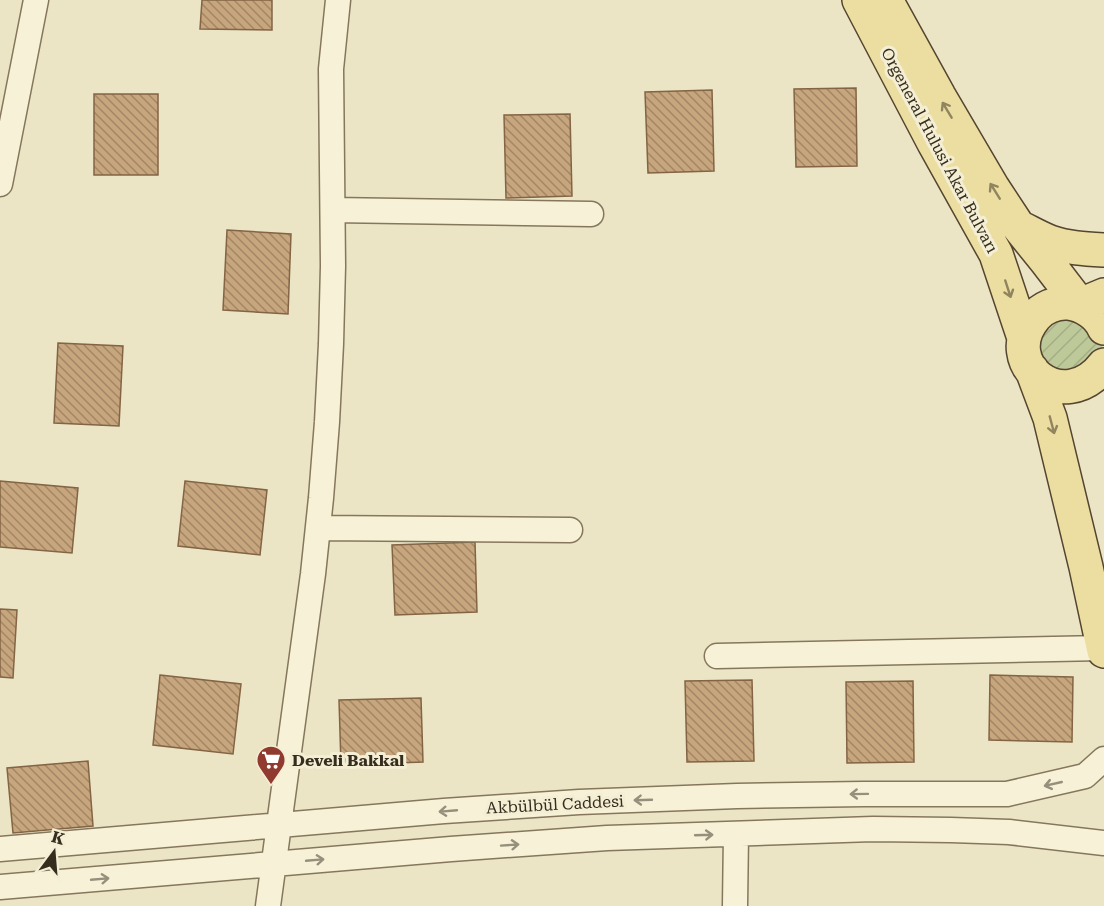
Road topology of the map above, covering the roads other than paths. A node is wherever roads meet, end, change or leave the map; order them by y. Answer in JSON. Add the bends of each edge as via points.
{"nodes":[{"id":1,"x":36,"y":0,"type":"edge"},
{"id":2,"x":338,"y":0,"type":"edge"},
{"id":3,"x":860,"y":0,"type":"edge"},
{"id":4,"x":886,"y":0,"type":"edge"},
{"id":5,"x":0,"y":184,"type":"edge"},
{"id":6,"x":333,"y":210,"type":"junction"},
{"id":7,"x":591,"y":214,"type":"dead end"},
{"id":8,"x":1018,"y":226,"type":"junction"},
{"id":9,"x":1104,"y":250,"type":"edge"},
{"id":10,"x":1092,"y":300,"type":"edge"},
{"id":11,"x":1104,"y":328,"type":"edge"},
{"id":12,"x":1024,"y":338,"type":"junction"},
{"id":13,"x":1104,"y":365,"type":"edge"},
{"id":14,"x":1032,"y":370,"type":"junction"},
{"id":15,"x":318,"y":528,"type":"junction"},
{"id":16,"x":570,"y":530,"type":"dead end"},
{"id":17,"x":1104,"y":649,"type":"edge"},
{"id":18,"x":717,"y":656,"type":"dead end"},
{"id":19,"x":1104,"y":759,"type":"edge"},
{"id":20,"x":279,"y":826,"type":"junction"},
{"id":21,"x":736,"y":834,"type":"junction"},
{"id":22,"x":1104,"y":843,"type":"edge"},
{"id":23,"x":0,"y":849,"type":"edge"},
{"id":24,"x":274,"y":864,"type":"junction"},
{"id":25,"x":0,"y":887,"type":"edge"},
{"id":26,"x":268,"y":906,"type":"edge"},
{"id":27,"x":735,"y":906,"type":"edge"}],
"edges":[{"from":1,"to":5,"type":"street"},
{"from":2,"to":6,"type":"street","via":[[330,109]]},
{"from":3,"to":12,"type":"main road","name":"Orgeneral Hulusi Akar Bulvarı","one_way":true,"via":[[996,254]]},
{"from":8,"to":4,"type":"main road","name":"Orgeneral Hulusi Akar Bulvarı","one_way":true},
{"from":6,"to":7,"type":"street"},
{"from":6,"to":15,"type":"street","via":[[331,344]]},
{"from":8,"to":9,"type":"main road","via":[[1064,246]]},
{"from":8,"to":10,"type":"main road","name":"Orgeneral Hulusi Akar Bulvarı","via":[[1047,261]]},
{"from":10,"to":11,"type":"main road","name":"Orgeneral Hulusi Akar Bulvarı","via":[[1092,312]]},
{"from":10,"to":12,"type":"main road","via":[[1051,306],[1038,313]]},
{"from":12,"to":14,"type":"main road","name":"Orgeneral Hulusi Akar Bulvarı","via":[[1024,354]]},
{"from":13,"to":14,"type":"main road","via":[[1089,380],[1065,387],[1052,385]]},
{"from":14,"to":17,"type":"main road","one_way":true,"via":[[1050,418]]},
{"from":15,"to":16,"type":"street"},
{"from":15,"to":20,"type":"street"},
{"from":17,"to":18,"type":"street"},
{"from":19,"to":20,"type":"street","name":"Akbülbül Caddesi","one_way":true,"via":[[1085,776],[1007,794],[737,796],[579,802]]},
{"from":20,"to":23,"type":"street","name":"Akbülbül Caddesi"},
{"from":20,"to":24,"type":"street"},
{"from":21,"to":22,"type":"street","via":[[951,830]]},
{"from":24,"to":21,"type":"street","one_way":true,"via":[[607,838]]},
{"from":21,"to":27,"type":"street"},
{"from":25,"to":24,"type":"street","one_way":true},
{"from":24,"to":26,"type":"street"}]}
